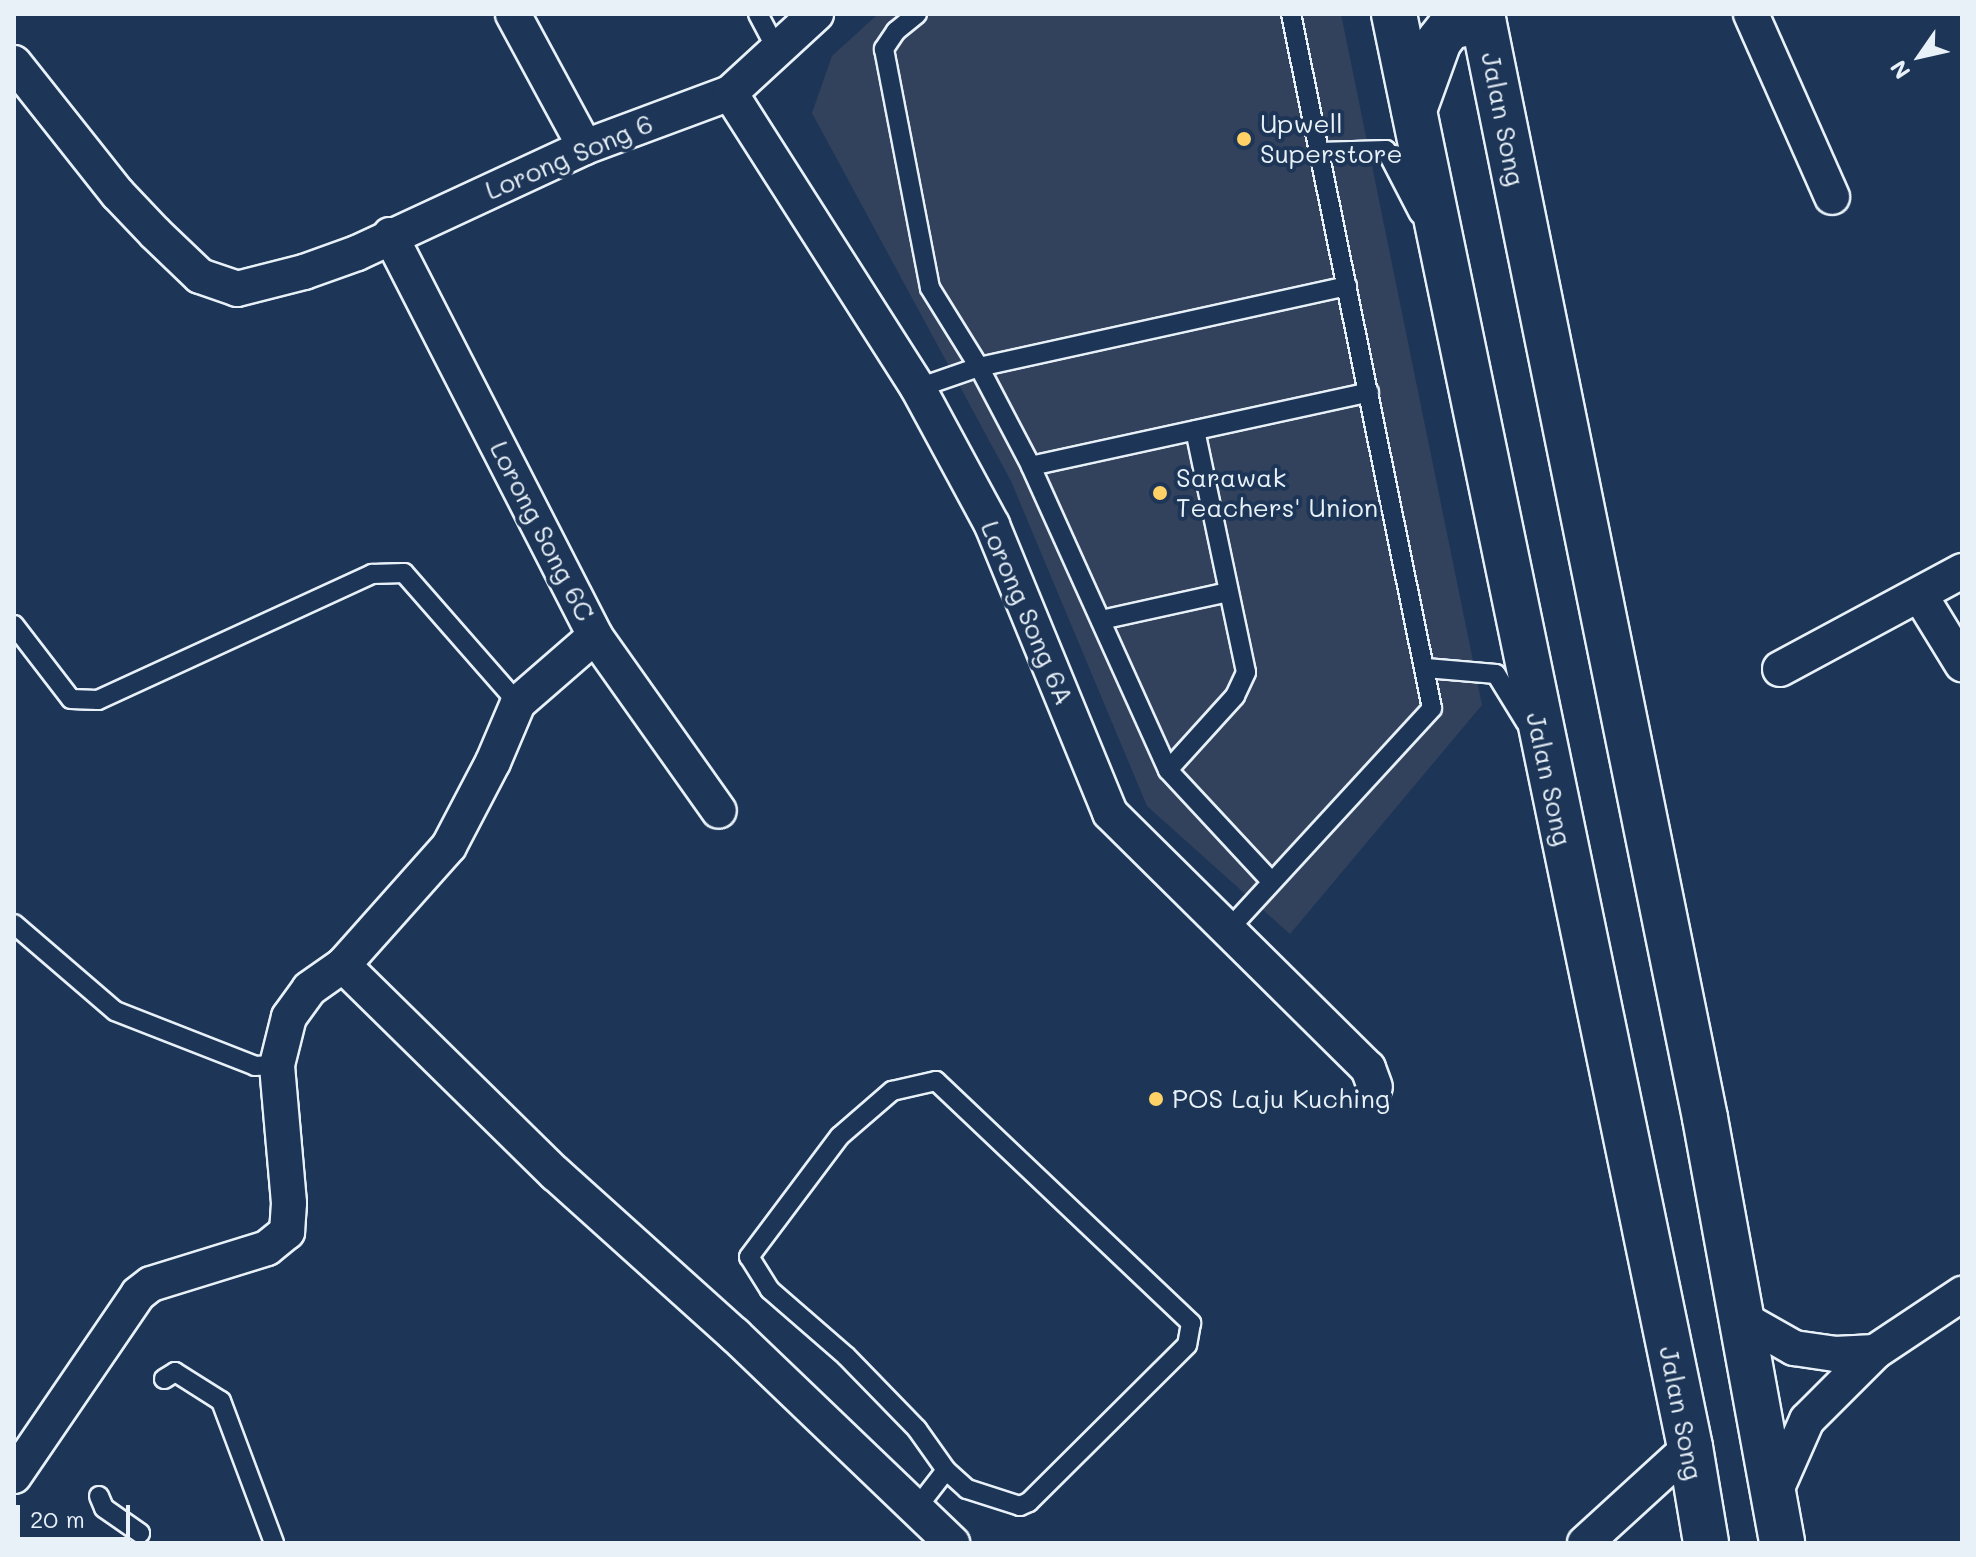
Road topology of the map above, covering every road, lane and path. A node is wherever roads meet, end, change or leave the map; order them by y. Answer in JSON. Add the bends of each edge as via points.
{"nodes":[{"id":1,"x":513,"y":14,"type":"edge"},
{"id":2,"x":758,"y":14,"type":"edge"},
{"id":3,"x":816,"y":14,"type":"edge"},
{"id":4,"x":917,"y":14,"type":"edge"},
{"id":5,"x":1291,"y":14,"type":"edge"},
{"id":6,"x":1394,"y":14,"type":"edge"},
{"id":7,"x":1751,"y":14,"type":"edge"},
{"id":8,"x":1485,"y":16,"type":"edge"},
{"id":9,"x":777,"y":50,"type":"junction"},
{"id":10,"x":14,"y":63,"type":"edge"},
{"id":11,"x":730,"y":93,"type":"junction"},
{"id":12,"x":1414,"y":110,"type":"junction"},
{"id":13,"x":585,"y":147,"type":"junction"},
{"id":14,"x":1319,"y":152,"type":"junction"},
{"id":15,"x":1832,"y":197,"type":"dead end"},
{"id":16,"x":390,"y":235,"type":"junction"},
{"id":17,"x":1446,"y":266,"type":"junction"},
{"id":18,"x":1347,"y":286,"type":"junction"},
{"id":19,"x":979,"y":367,"type":"junction"},
{"id":20,"x":918,"y":388,"type":"junction"},
{"id":21,"x":1369,"y":392,"type":"junction"},
{"id":22,"x":1195,"y":430,"type":"junction"},
{"id":23,"x":1031,"y":466,"type":"junction"},
{"id":24,"x":1962,"y":571,"type":"edge"},
{"id":25,"x":1228,"y":592,"type":"junction"},
{"id":26,"x":1921,"y":597,"type":"junction"},
{"id":27,"x":1101,"y":620,"type":"junction"},
{"id":28,"x":14,"y":625,"type":"edge"},
{"id":29,"x":595,"y":636,"type":"junction"},
{"id":30,"x":1962,"y":664,"type":"edge"},
{"id":31,"x":1426,"y":668,"type":"junction"},
{"id":32,"x":1780,"y":669,"type":"dead end"},
{"id":33,"x":518,"y":703,"type":"junction"},
{"id":34,"x":1544,"y":753,"type":"junction"},
{"id":35,"x":1168,"y":770,"type":"junction"},
{"id":36,"x":719,"y":811,"type":"dead end"},
{"id":37,"x":1271,"y":881,"type":"junction"},
{"id":38,"x":14,"y":924,"type":"edge"},
{"id":39,"x":1229,"y":929,"type":"junction"},
{"id":40,"x":343,"y":965,"type":"junction"},
{"id":41,"x":277,"y":1065,"type":"junction"},
{"id":42,"x":1375,"y":1087,"type":"dead end"},
{"id":43,"x":1962,"y":1294,"type":"edge"},
{"id":44,"x":1743,"y":1319,"type":"junction"},
{"id":45,"x":1875,"y":1352,"type":"junction"},
{"id":46,"x":164,"y":1379,"type":"dead end"},
{"id":47,"x":1690,"y":1447,"type":"junction"},
{"id":48,"x":946,"y":1470,"type":"junction"},
{"id":49,"x":14,"y":1476,"type":"edge"},
{"id":50,"x":99,"y":1496,"type":"dead end"},
{"id":51,"x":1773,"y":1497,"type":"junction"},
{"id":52,"x":916,"y":1509,"type":"junction"},
{"id":53,"x":140,"y":1533,"type":"dead end"},
{"id":54,"x":274,"y":1543,"type":"edge"},
{"id":55,"x":952,"y":1543,"type":"edge"},
{"id":56,"x":1585,"y":1543,"type":"edge"},
{"id":57,"x":1706,"y":1543,"type":"edge"},
{"id":58,"x":1782,"y":1543,"type":"edge"}],
"edges":[{"from":1,"to":13,"type":"street"},
{"from":2,"to":9,"type":"lane"},
{"from":3,"to":9,"type":"street","name":"Lorong Song 6"},
{"from":4,"to":19,"type":"lane","via":[[884,49],[930,288]]},
{"from":5,"to":14,"type":"lane"},
{"from":6,"to":12,"type":"main road","name":"Jalan Song"},
{"from":7,"to":15,"type":"street"},
{"from":8,"to":12,"type":"main road","via":[[1450,27],[1439,41]]},
{"from":8,"to":44,"type":"main road","name":"Jalan Song"},
{"from":9,"to":11,"type":"street","name":"Lorong Song 6"},
{"from":10,"to":16,"type":"street","name":"Lorong Song 6","via":[[118,194],[200,276],[237,289],[304,272]]},
{"from":11,"to":13,"type":"street","name":"Lorong Song 6"},
{"from":11,"to":20,"type":"street","name":"Lorong Song 6A"},
{"from":12,"to":17,"type":"main road","name":"Jalan Song"},
{"from":13,"to":16,"type":"street","name":"Lorong Song 6"},
{"from":14,"to":17,"type":"lane","via":[[1386,150]]},
{"from":14,"to":18,"type":"lane"},
{"from":16,"to":29,"type":"street","name":"Lorong Song 6C"},
{"from":17,"to":34,"type":"main road","name":"Jalan Song"},
{"from":18,"to":19,"type":"lane"},
{"from":18,"to":21,"type":"lane"},
{"from":19,"to":20,"type":"lane"},
{"from":19,"to":23,"type":"lane"},
{"from":20,"to":39,"type":"street","name":"Lorong Song 6A","via":[[992,525],[1110,813]]},
{"from":21,"to":22,"type":"lane"},
{"from":21,"to":31,"type":"lane"},
{"from":22,"to":23,"type":"lane"},
{"from":22,"to":25,"type":"lane"},
{"from":23,"to":27,"type":"lane"},
{"from":24,"to":26,"type":"street"},
{"from":25,"to":27,"type":"lane"},
{"from":25,"to":35,"type":"lane","via":[[1246,672],[1235,696]]},
{"from":26,"to":30,"type":"street"},
{"from":26,"to":32,"type":"street"},
{"from":27,"to":35,"type":"lane"},
{"from":28,"to":33,"type":"lane","via":[[71,699],[98,700],[372,574],[404,573]]},
{"from":29,"to":33,"type":"street"},
{"from":29,"to":36,"type":"street","name":"Lorong Song 6C"},
{"from":31,"to":34,"type":"lane","via":[[1496,674]]},
{"from":31,"to":37,"type":"lane","via":[[1432,708]]},
{"from":33,"to":40,"type":"street","via":[[449,846]]},
{"from":34,"to":47,"type":"main road","name":"Jalan Song"},
{"from":35,"to":37,"type":"lane"},
{"from":37,"to":39,"type":"lane"},
{"from":38,"to":41,"type":"lane","via":[[115,1011],[255,1066]]},
{"from":39,"to":42,"type":"street","name":"Lorong Song 6A","via":[[1368,1068]]},
{"from":40,"to":41,"type":"street","via":[[309,989],[289,1017]]},
{"from":40,"to":52,"type":"street","via":[[556,1174],[735,1335]]},
{"from":41,"to":49,"type":"street","via":[[287,1232],[267,1248],[151,1284],[138,1294]]},
{"from":43,"to":45,"type":"street"},
{"from":44,"to":45,"type":"street","via":[[1794,1348]]},
{"from":44,"to":51,"type":"main road","name":"Jalan Song"},
{"from":45,"to":51,"type":"street","via":[[1807,1420]]},
{"from":46,"to":54,"type":"lane","via":[[175,1372],[221,1401]]},
{"from":47,"to":56,"type":"street"},
{"from":47,"to":57,"type":"main road","name":"Jalan Song"},
{"from":48,"to":48,"type":"lane","via":[[967,1489],[1020,1506],[1029,1502],[1187,1345],[1191,1323],[936,1081],[892,1091],[840,1136],[749,1257],[770,1290],[917,1429]]},
{"from":48,"to":52,"type":"lane"},
{"from":50,"to":53,"type":"lane","via":[[104,1508]]},
{"from":51,"to":58,"type":"main road","name":"Jalan Song"},
{"from":52,"to":55,"type":"street"}]}
